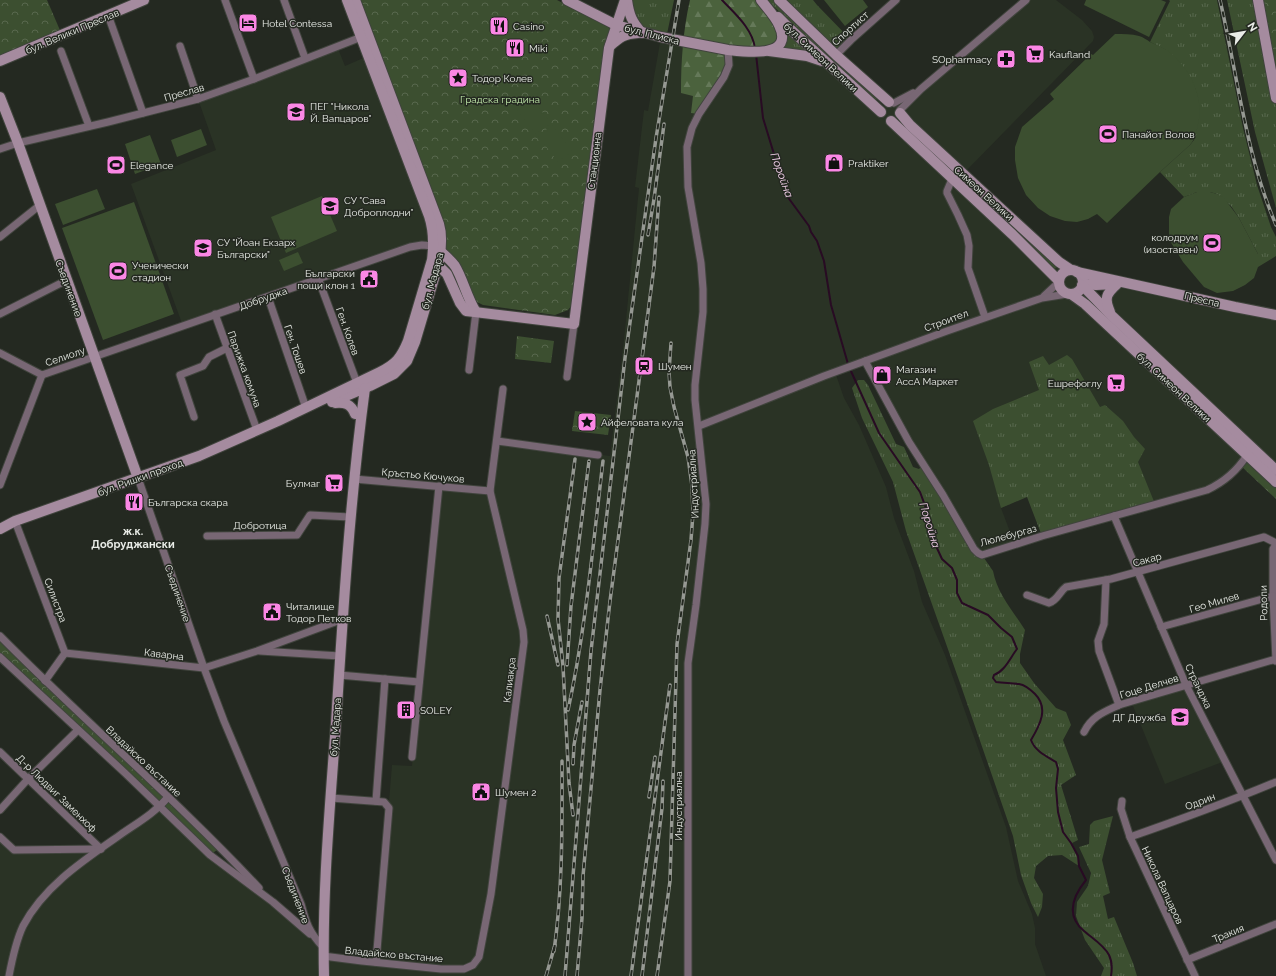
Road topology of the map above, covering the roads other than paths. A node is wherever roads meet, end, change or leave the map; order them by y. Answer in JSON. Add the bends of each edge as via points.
{"nodes":[{"id":1,"x":144,"y":0,"type":"edge"},
{"id":2,"x":225,"y":0,"type":"edge"},
{"id":3,"x":284,"y":0,"type":"edge"},
{"id":4,"x":347,"y":0,"type":"edge"},
{"id":5,"x":355,"y":0,"type":"edge"},
{"id":6,"x":567,"y":0,"type":"edge"},
{"id":7,"x":626,"y":0,"type":"edge"},
{"id":8,"x":762,"y":0,"type":"edge"},
{"id":9,"x":779,"y":0,"type":"edge"},
{"id":10,"x":896,"y":0,"type":"edge"},
{"id":11,"x":1026,"y":0,"type":"edge"},
{"id":12,"x":1258,"y":0,"type":"edge"},
{"id":13,"x":108,"y":15,"type":"junction"},
{"id":14,"x":616,"y":25,"type":"junction"},
{"id":15,"x":642,"y":33,"type":"junction"},
{"id":16,"x":365,"y":36,"type":"junction"},
{"id":17,"x":180,"y":46,"type":"dead end"},
{"id":18,"x":609,"y":48,"type":"junction"},
{"id":19,"x":728,"y":50,"type":"junction"},
{"id":20,"x":61,"y":51,"type":"dead end"},
{"id":21,"x":767,"y":51,"type":"junction"},
{"id":22,"x":836,"y":55,"type":"junction"},
{"id":23,"x":305,"y":58,"type":"junction"},
{"id":24,"x":0,"y":62,"type":"edge"},
{"id":25,"x":830,"y":66,"type":"junction"},
{"id":26,"x":254,"y":79,"type":"junction"},
{"id":27,"x":0,"y":97,"type":"edge"},
{"id":28,"x":1276,"y":98,"type":"edge"},
{"id":29,"x":198,"y":99,"type":"junction"},
{"id":30,"x":896,"y":107,"type":"junction"},
{"id":31,"x":881,"y":112,"type":"junction"},
{"id":32,"x":143,"y":113,"type":"junction"},
{"id":33,"x":890,"y":121,"type":"junction"},
{"id":34,"x":89,"y":126,"type":"junction"},
{"id":35,"x":18,"y":143,"type":"junction"},
{"id":36,"x":0,"y":149,"type":"edge"},
{"id":37,"x":952,"y":178,"type":"junction"},
{"id":38,"x":40,"y":205,"type":"junction"},
{"id":39,"x":0,"y":237,"type":"edge"},
{"id":40,"x":437,"y":249,"type":"junction"},
{"id":41,"x":435,"y":262,"type":"junction"},
{"id":42,"x":1074,"y":271,"type":"junction"},
{"id":43,"x":318,"y":278,"type":"junction"},
{"id":44,"x":66,"y":280,"type":"junction"},
{"id":45,"x":1059,"y":282,"type":"junction"},
{"id":46,"x":1129,"y":283,"type":"junction"},
{"id":47,"x":1117,"y":284,"type":"junction"},
{"id":48,"x":1083,"y":285,"type":"junction"},
{"id":49,"x":1069,"y":294,"type":"junction"},
{"id":50,"x":268,"y":297,"type":"junction"},
{"id":51,"x":1042,"y":298,"type":"junction"},
{"id":52,"x":476,"y":312,"type":"junction"},
{"id":53,"x":0,"y":314,"type":"edge"},
{"id":54,"x":215,"y":314,"type":"junction"},
{"id":55,"x":1276,"y":315,"type":"edge"},
{"id":56,"x":1112,"y":316,"type":"junction"},
{"id":57,"x":985,"y":317,"type":"junction"},
{"id":58,"x":574,"y":324,"type":"junction"},
{"id":59,"x":227,"y":348,"type":"junction"},
{"id":60,"x":0,"y":354,"type":"edge"},
{"id":61,"x":94,"y":357,"type":"junction"},
{"id":62,"x":865,"y":361,"type":"junction"},
{"id":63,"x":469,"y":370,"type":"dead end"},
{"id":64,"x":42,"y":375,"type":"junction"},
{"id":65,"x":567,"y":377,"type":"dead end"},
{"id":66,"x":361,"y":385,"type":"junction"},
{"id":67,"x":503,"y":389,"type":"dead end"},
{"id":68,"x":327,"y":404,"type":"junction"},
{"id":69,"x":306,"y":408,"type":"junction"},
{"id":70,"x":355,"y":414,"type":"junction"},
{"id":71,"x":194,"y":417,"type":"dead end"},
{"id":72,"x":278,"y":421,"type":"junction"},
{"id":73,"x":698,"y":426,"type":"junction"},
{"id":74,"x":257,"y":430,"type":"junction"},
{"id":75,"x":497,"y":441,"type":"junction"},
{"id":76,"x":598,"y":455,"type":"dead end"},
{"id":77,"x":1247,"y":455,"type":"junction"},
{"id":78,"x":1276,"y":470,"type":"edge"},
{"id":79,"x":138,"y":478,"type":"junction"},
{"id":80,"x":354,"y":479,"type":"junction"},
{"id":81,"x":1276,"y":482,"type":"edge"},
{"id":82,"x":0,"y":484,"type":"edge"},
{"id":83,"x":439,"y":486,"type":"junction"},
{"id":84,"x":490,"y":491,"type":"junction"},
{"id":85,"x":1114,"y":516,"type":"junction"},
{"id":86,"x":350,"y":517,"type":"junction"},
{"id":87,"x":15,"y":521,"type":"junction"},
{"id":88,"x":0,"y":529,"type":"edge"},
{"id":89,"x":207,"y":536,"type":"dead end"},
{"id":90,"x":1276,"y":544,"type":"edge"},
{"id":91,"x":1138,"y":572,"type":"junction"},
{"id":92,"x":1106,"y":580,"type":"junction"},
{"id":93,"x":1028,"y":595,"type":"dead end"},
{"id":94,"x":1273,"y":596,"type":"junction"},
{"id":95,"x":343,"y":619,"type":"junction"},
{"id":96,"x":1161,"y":627,"type":"junction"},
{"id":97,"x":0,"y":636,"type":"edge"},
{"id":98,"x":257,"y":651,"type":"junction"},
{"id":99,"x":65,"y":653,"type":"junction"},
{"id":100,"x":340,"y":656,"type":"junction"},
{"id":101,"x":0,"y":657,"type":"edge"},
{"id":102,"x":1276,"y":660,"type":"edge"},
{"id":103,"x":204,"y":668,"type":"junction"},
{"id":104,"x":339,"y":676,"type":"junction"},
{"id":105,"x":385,"y":679,"type":"junction"},
{"id":106,"x":45,"y":681,"type":"junction"},
{"id":107,"x":419,"y":682,"type":"junction"},
{"id":108,"x":1186,"y":685,"type":"junction"},
{"id":109,"x":1119,"y":705,"type":"junction"},
{"id":110,"x":78,"y":730,"type":"junction"},
{"id":111,"x":1084,"y":732,"type":"dead end"},
{"id":112,"x":0,"y":752,"type":"edge"},
{"id":113,"x":412,"y":757,"type":"dead end"},
{"id":114,"x":28,"y":779,"type":"junction"},
{"id":115,"x":1276,"y":782,"type":"edge"},
{"id":116,"x":1243,"y":796,"type":"junction"},
{"id":117,"x":168,"y":797,"type":"junction"},
{"id":118,"x":331,"y":798,"type":"junction"},
{"id":119,"x":376,"y":801,"type":"junction"},
{"id":120,"x":1122,"y":801,"type":"dead end"},
{"id":121,"x":160,"y":807,"type":"junction"},
{"id":122,"x":0,"y":810,"type":"edge"},
{"id":123,"x":0,"y":837,"type":"edge"},
{"id":124,"x":1130,"y":837,"type":"junction"},
{"id":125,"x":100,"y":848,"type":"junction"},
{"id":126,"x":1276,"y":860,"type":"edge"},
{"id":127,"x":273,"y":902,"type":"junction"},
{"id":128,"x":1276,"y":924,"type":"edge"},
{"id":129,"x":313,"y":936,"type":"junction"},
{"id":130,"x":323,"y":952,"type":"junction"},
{"id":131,"x":1187,"y":960,"type":"junction"},
{"id":132,"x":376,"y":962,"type":"junction"},
{"id":133,"x":464,"y":969,"type":"joint"},
{"id":134,"x":9,"y":976,"type":"edge"},
{"id":135,"x":324,"y":976,"type":"edge"},
{"id":136,"x":688,"y":976,"type":"edge"},
{"id":137,"x":1195,"y":976,"type":"edge"}],
"edges":[{"from":1,"to":13,"type":"main road","name":"бул. Велики Преслав"},
{"from":2,"to":26,"type":"street"},
{"from":3,"to":23,"type":"street"},
{"from":4,"to":16,"type":"main road","name":"бул. Мадара"},
{"from":5,"to":16,"type":"main road","name":"бул. Мадара"},
{"from":6,"to":14,"type":"main road","name":"бул. Плиска"},
{"from":7,"to":14,"type":"main road","name":"Станционна"},
{"from":7,"to":15,"type":"main road","via":[[630,17]]},
{"from":8,"to":21,"type":"main road","via":[[779,23],[782,37],[778,48]]},
{"from":8,"to":25,"type":"main road","name":"бул. Симеон Велики"},
{"from":9,"to":22,"type":"main road","name":"бул. Симеон Велики"},
{"from":10,"to":22,"type":"street","name":"Спортист"},
{"from":11,"to":30,"type":"street"},
{"from":12,"to":28,"type":"main road"},
{"from":13,"to":24,"type":"main road","name":"бул. Велики Преслав"},
{"from":13,"to":32,"type":"street"},
{"from":14,"to":15,"type":"main road","name":"бул. Плиска"},
{"from":14,"to":18,"type":"main road","name":"Станционна"},
{"from":15,"to":18,"type":"main road","via":[[619,37]]},
{"from":15,"to":19,"type":"main road","name":"бул. Плиска"},
{"from":16,"to":23,"type":"street","name":"Преслав"},
{"from":16,"to":40,"type":"main road","name":"бул. Мадара","via":[[439,224],[442,236]]},
{"from":17,"to":29,"type":"street"},
{"from":18,"to":58,"type":"main road","name":"Станционна"},
{"from":19,"to":21,"type":"main road","name":"бул. Плиска"},
{"from":19,"to":73,"type":"street","name":"Индустриална","via":[[729,65],[724,77],[699,114],[687,147],[688,187],[703,289],[695,400]]},
{"from":20,"to":34,"type":"street"},
{"from":21,"to":25,"type":"main road","via":[[807,56]]},
{"from":22,"to":30,"type":"main road","name":"бул. Симеон Велики"},
{"from":23,"to":26,"type":"street","name":"Преслав"},
{"from":25,"to":31,"type":"main road","name":"бул. Симеон Велики"},
{"from":26,"to":29,"type":"street","name":"Преслав"},
{"from":27,"to":35,"type":"main road","name":"Съединение"},
{"from":29,"to":32,"type":"street","name":"Преслав"},
{"from":30,"to":31,"type":"main road","via":[[882,107]]},
{"from":30,"to":33,"type":"main road","via":[[896,120]]},
{"from":30,"to":42,"type":"main road","name":"Симеон Велики","via":[[910,125],[963,174],[1059,262]]},
{"from":31,"to":33,"type":"main road","name":"бул. Симеон Велики","via":[[885,120]]},
{"from":32,"to":34,"type":"street","name":"Преслав"},
{"from":33,"to":37,"type":"main road"},
{"from":34,"to":35,"type":"street","name":"Преслав"},
{"from":35,"to":36,"type":"street","name":"Преслав"},
{"from":35,"to":38,"type":"main road","name":"Съединение"},
{"from":37,"to":45,"type":"main road"},
{"from":37,"to":57,"type":"street","via":[[946,190],[967,235],[968,268]]},
{"from":38,"to":39,"type":"street"},
{"from":38,"to":44,"type":"main road","name":"Съединение"},
{"from":40,"to":41,"type":"main road","name":"бул. Мадара"},
{"from":40,"to":43,"type":"street","name":"Добруджа","via":[[422,245],[410,247]]},
{"from":40,"to":52,"type":"main road","via":[[456,268]]},
{"from":41,"to":52,"type":"main road","via":[[448,274],[462,308]]},
{"from":41,"to":66,"type":"main road","name":"бул. Мадара","via":[[415,342],[407,361],[394,374]]},
{"from":42,"to":45,"type":"main road","via":[[1063,273]]},
{"from":42,"to":46,"type":"main road","name":"Преспа"},
{"from":42,"to":48,"type":"main road","via":[[1082,277]]},
{"from":43,"to":50,"type":"street","name":"Добруджа"},
{"from":43,"to":66,"type":"street","name":"Ген. Колев"},
{"from":44,"to":53,"type":"street"},
{"from":44,"to":61,"type":"main road","name":"Съединение"},
{"from":45,"to":49,"type":"main road","via":[[1061,289]]},
{"from":45,"to":51,"type":"street"},
{"from":46,"to":47,"type":"main road"},
{"from":46,"to":55,"type":"main road","name":"Преспа"},
{"from":47,"to":48,"type":"main road"},
{"from":47,"to":56,"type":"main road","via":[[1108,292],[1106,298]]},
{"from":48,"to":49,"type":"main road","via":[[1078,292]]},
{"from":48,"to":56,"type":"main road"},
{"from":49,"to":51,"type":"street","name":"Строител"},
{"from":49,"to":77,"type":"main road","name":"бул. Симеон Велики","via":[[1085,304]]},
{"from":50,"to":54,"type":"street","name":"Добруджа"},
{"from":50,"to":69,"type":"street","name":"Ген. Тошев"},
{"from":51,"to":57,"type":"street","name":"Строител"},
{"from":52,"to":58,"type":"main road"},
{"from":52,"to":63,"type":"street"},
{"from":54,"to":59,"type":"street","name":"Парижка комуна"},
{"from":54,"to":61,"type":"street","name":"Добруджа"},
{"from":56,"to":78,"type":"main road","name":"бул. Симеон Велики"},
{"from":57,"to":62,"type":"street","name":"Строител"},
{"from":58,"to":65,"type":"street","name":"Станционна"},
{"from":59,"to":71,"type":"street","via":[[209,357],[203,366],[180,375]]},
{"from":59,"to":74,"type":"street","name":"Парижка комуна"},
{"from":60,"to":64,"type":"street","name":"Селиолу"},
{"from":61,"to":64,"type":"street","name":"Селиолу"},
{"from":61,"to":79,"type":"main road","name":"Съединение"},
{"from":62,"to":73,"type":"street","name":"Строител"},
{"from":62,"to":85,"type":"street","name":"Люлебургаз","via":[[909,442],[978,553],[982,555]]},
{"from":64,"to":82,"type":"street"},
{"from":66,"to":68,"type":"main road","name":"бул. Ришки проход"},
{"from":66,"to":69,"type":"main road","name":"бул. Ришки проход"},
{"from":66,"to":70,"type":"main road","name":"бул. Мадара"},
{"from":66,"to":80,"type":"main road","name":"бул. Мадара"},
{"from":67,"to":75,"type":"street","name":"Калиакра"},
{"from":68,"to":70,"type":"main road","via":[[344,402]]},
{"from":68,"to":72,"type":"main road","name":"бул. Ришки проход"},
{"from":69,"to":72,"type":"main road","name":"бул. Ришки проход"},
{"from":70,"to":80,"type":"main road","name":"бул. Мадара"},
{"from":72,"to":74,"type":"main road","name":"бул. Ришки проход"},
{"from":73,"to":136,"type":"street","name":"Индустриална","via":[[706,504],[688,664]]},
{"from":74,"to":79,"type":"main road","name":"бул. Ришки проход","via":[[199,456]]},
{"from":75,"to":76,"type":"street"},
{"from":75,"to":84,"type":"street","name":"Калиакра"},
{"from":77,"to":81,"type":"main road","name":"бул. Симеон Велики"},
{"from":77,"to":85,"type":"street","name":"Люлебургаз","via":[[1228,477],[1207,490]]},
{"from":79,"to":87,"type":"main road","name":"бул. Ришки проход"},
{"from":79,"to":103,"type":"street","name":"Съединение"},
{"from":80,"to":83,"type":"street","name":"Кръстьо Кючуков"},
{"from":80,"to":86,"type":"main road","name":"бул. Мадара"},
{"from":83,"to":84,"type":"street","name":"Кръстьо Кючуков"},
{"from":83,"to":107,"type":"street"},
{"from":84,"to":133,"type":"street","name":"Калиакра","via":[[524,642],[491,894],[479,957],[473,965]]},
{"from":85,"to":91,"type":"street","name":"Странджа"},
{"from":86,"to":89,"type":"street","name":"Добротица","via":[[310,515],[297,535]]},
{"from":86,"to":95,"type":"main road","name":"бул. Мадара"},
{"from":87,"to":88,"type":"main road","name":"бул. Ришки проход"},
{"from":87,"to":99,"type":"street","name":"Силистра"},
{"from":90,"to":91,"type":"street","name":"Сакар","via":[[1264,537]]},
{"from":90,"to":94,"type":"street","name":"Родопи","via":[[1273,548]]},
{"from":91,"to":92,"type":"street","name":"Сакар"},
{"from":91,"to":96,"type":"street","name":"Странджа"},
{"from":92,"to":93,"type":"street","name":"Сакар","via":[[1066,587],[1054,601],[1048,603]]},
{"from":92,"to":109,"type":"street","via":[[1104,624],[1098,641],[1099,651]]},
{"from":94,"to":96,"type":"street","name":"Гео Милев"},
{"from":94,"to":102,"type":"street","name":"Родопи"},
{"from":95,"to":98,"type":"street","name":"Каварна"},
{"from":95,"to":100,"type":"main road","name":"бул. Мадара"},
{"from":96,"to":108,"type":"street","name":"Странджа"},
{"from":97,"to":106,"type":"street","name":"Владайско въстание"},
{"from":98,"to":100,"type":"street","name":"Каварна"},
{"from":98,"to":103,"type":"street","name":"Каварна"},
{"from":99,"to":103,"type":"street","name":"Каварна"},
{"from":99,"to":106,"type":"street"},
{"from":100,"to":104,"type":"main road","name":"бул. Мадара"},
{"from":101,"to":110,"type":"street","name":"Владайско въстание"},
{"from":102,"to":108,"type":"street","name":"Гоце Делчев"},
{"from":103,"to":129,"type":"street","name":"Съединение"},
{"from":104,"to":105,"type":"street"},
{"from":104,"to":118,"type":"main road","name":"бул. Мадара"},
{"from":105,"to":107,"type":"street"},
{"from":105,"to":119,"type":"street"},
{"from":106,"to":117,"type":"street","name":"Владайско въстание"},
{"from":107,"to":113,"type":"street"},
{"from":108,"to":109,"type":"street","name":"Гоце Делчев"},
{"from":108,"to":116,"type":"street","name":"Странджа"},
{"from":109,"to":111,"type":"street","name":"Гоце Делчев","via":[[1092,719]]},
{"from":110,"to":114,"type":"street"},
{"from":110,"to":121,"type":"street","name":"Владайско въстание"},
{"from":112,"to":114,"type":"street","name":"Д-р Людвиг Заменхоф"},
{"from":114,"to":122,"type":"street"},
{"from":114,"to":125,"type":"street","name":"Д-р Людвиг Заменхоф"},
{"from":115,"to":116,"type":"street","name":"Одрин"},
{"from":116,"to":124,"type":"street","name":"Одрин"},
{"from":116,"to":126,"type":"street","name":"Странджа"},
{"from":117,"to":121,"type":"street"},
{"from":117,"to":127,"type":"street","name":"Владайско въстание","via":[[221,847]]},
{"from":118,"to":119,"type":"street"},
{"from":118,"to":130,"type":"main road","name":"бул. Мадара"},
{"from":119,"to":132,"type":"street","via":[[384,802],[389,808]]},
{"from":120,"to":124,"type":"street","name":"Никола Вапцаров","via":[[1121,809]]},
{"from":121,"to":125,"type":"street"},
{"from":121,"to":127,"type":"street","name":"Владайско въстание","via":[[210,855]]},
{"from":123,"to":125,"type":"street","via":[[14,850]]},
{"from":124,"to":131,"type":"street","name":"Никола Вапцаров"},
{"from":125,"to":134,"type":"street","via":[[44,896],[31,914],[23,927]]},
{"from":127,"to":129,"type":"street","name":"Владайско въстание"},
{"from":128,"to":131,"type":"street","name":"Тракия"},
{"from":129,"to":130,"type":"street","name":"Съединение"},
{"from":130,"to":132,"type":"street","name":"Владайско въстание"},
{"from":130,"to":135,"type":"main road","name":"бул. Мадара"},
{"from":131,"to":137,"type":"street","name":"Никола Вапцаров"},
{"from":132,"to":133,"type":"street","name":"Владайско въстание"}]}
